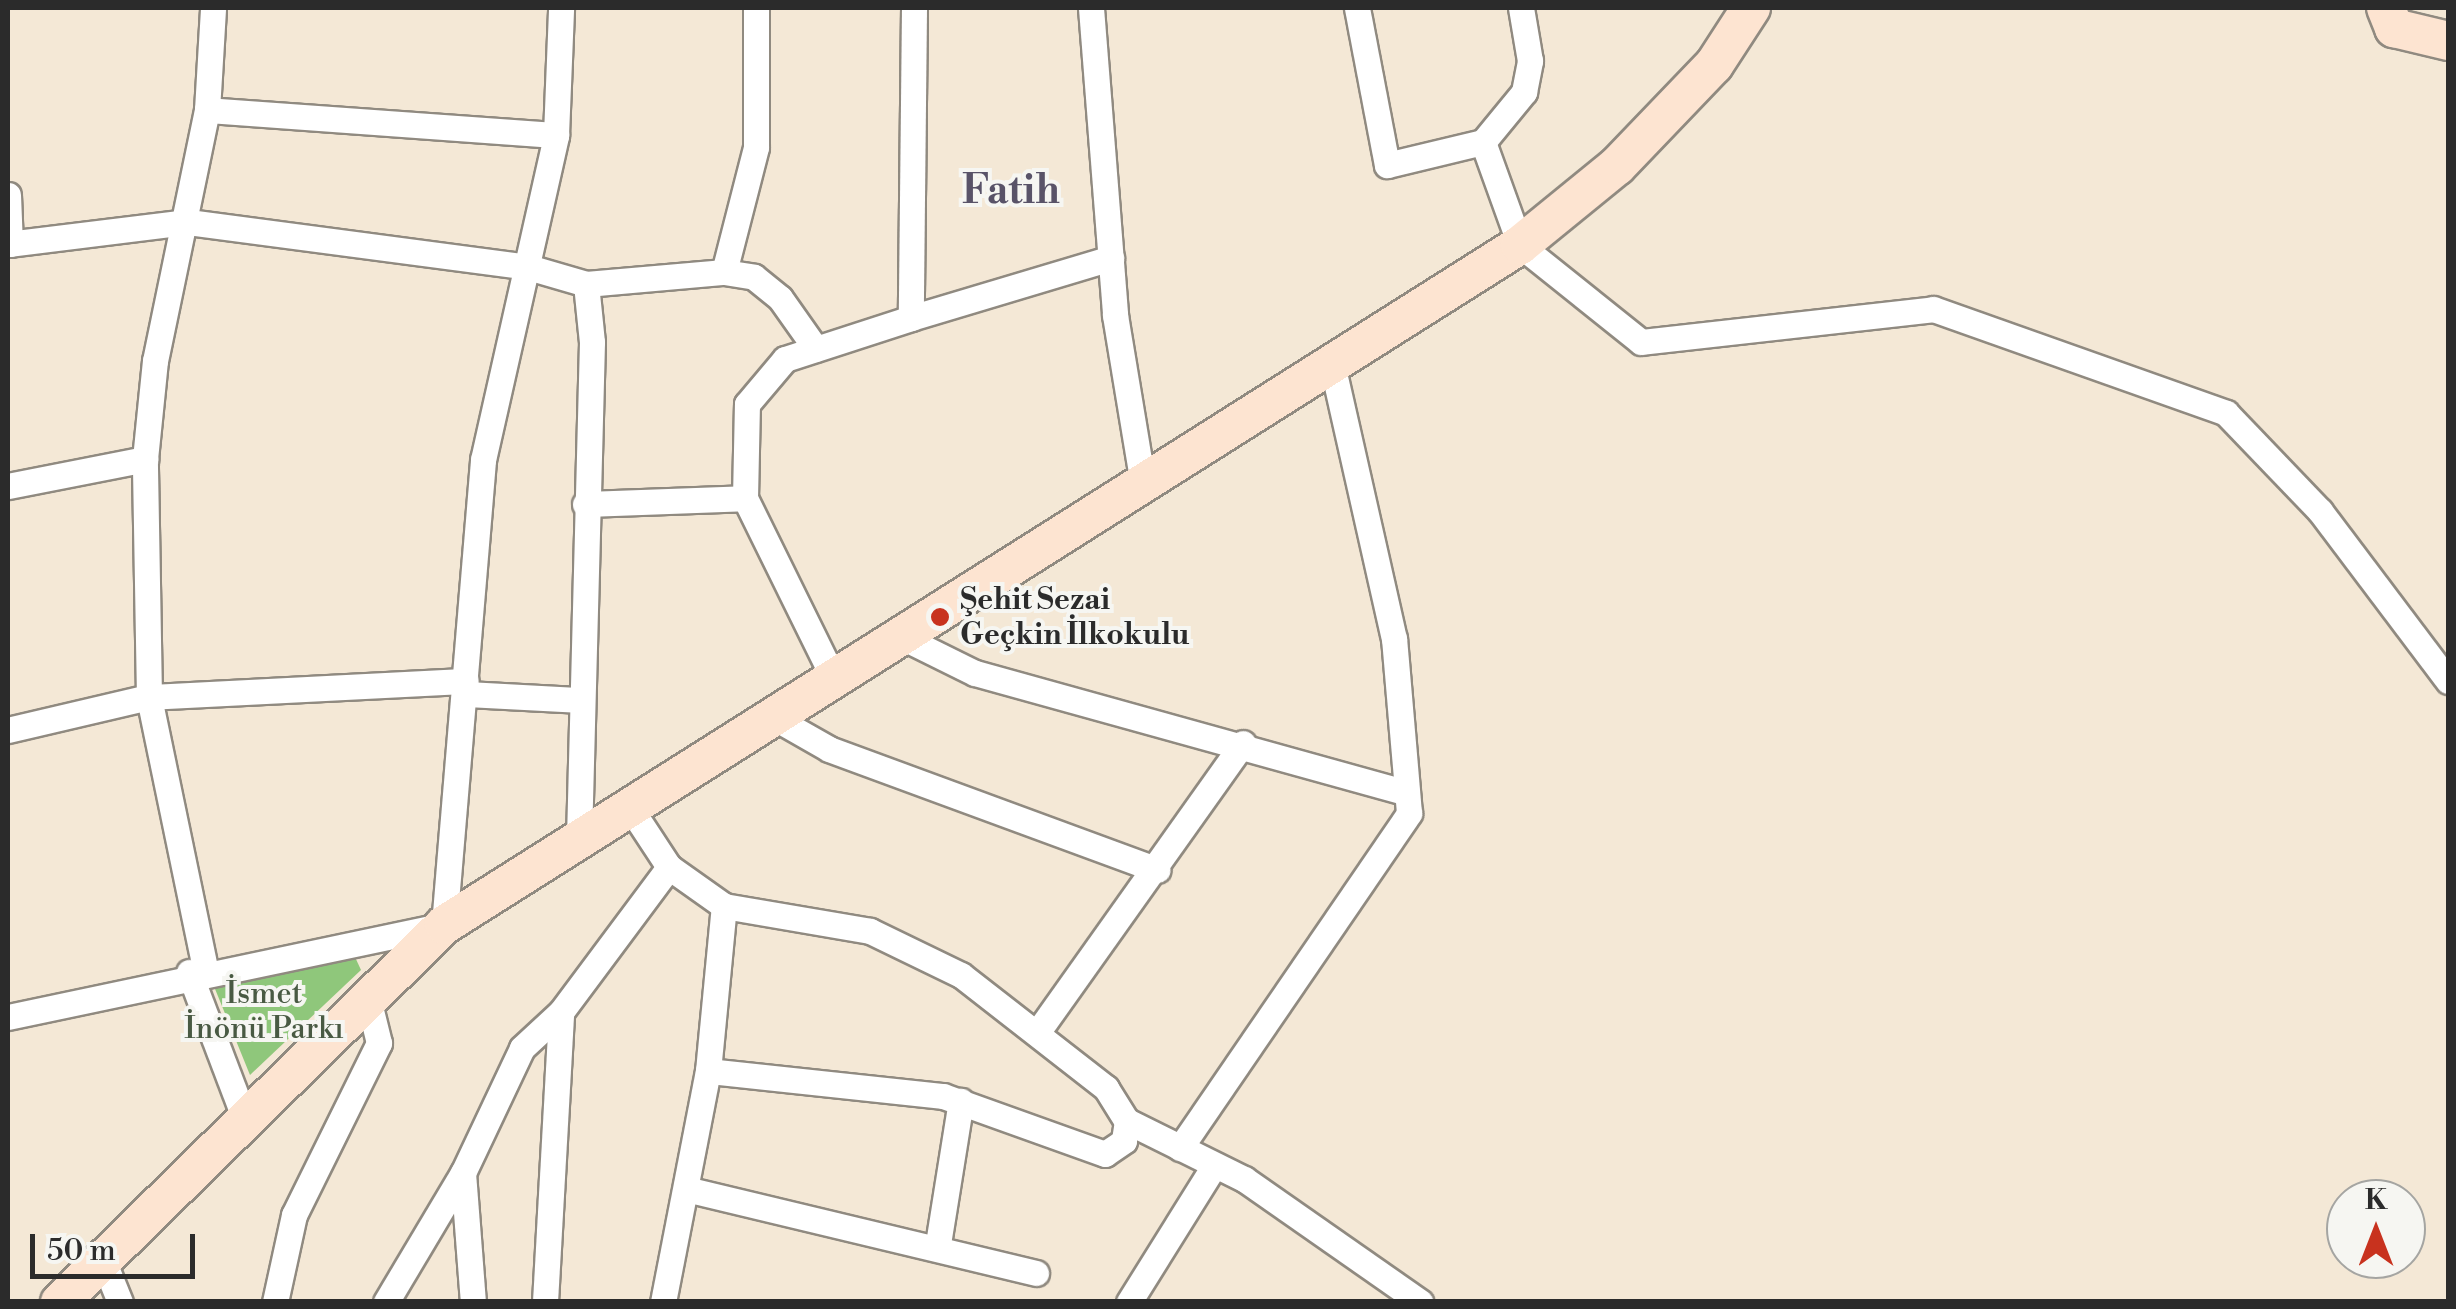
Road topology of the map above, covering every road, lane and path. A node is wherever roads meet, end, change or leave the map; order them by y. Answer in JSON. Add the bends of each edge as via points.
{"nodes":[{"id":1,"x":213,"y":8,"type":"edge"},
{"id":2,"x":561,"y":8,"type":"edge"},
{"id":3,"x":756,"y":8,"type":"edge"},
{"id":4,"x":914,"y":8,"type":"edge"},
{"id":5,"x":1091,"y":8,"type":"edge"},
{"id":6,"x":1357,"y":8,"type":"edge"},
{"id":7,"x":1521,"y":8,"type":"edge"},
{"id":8,"x":1751,"y":8,"type":"edge"},
{"id":9,"x":2386,"y":8,"type":"edge"},
{"id":10,"x":2448,"y":41,"type":"edge"},
{"id":11,"x":208,"y":110,"type":"junction"},
{"id":12,"x":556,"y":135,"type":"junction"},
{"id":13,"x":1483,"y":142,"type":"junction"},
{"id":14,"x":8,"y":195,"type":"edge"},
{"id":15,"x":188,"y":222,"type":"junction"},
{"id":16,"x":9,"y":244,"type":"edge"},
{"id":17,"x":1520,"y":245,"type":"junction"},
{"id":18,"x":1112,"y":258,"type":"junction"},
{"id":19,"x":528,"y":267,"type":"junction"},
{"id":20,"x":724,"y":272,"type":"junction"},
{"id":21,"x":586,"y":284,"type":"junction"},
{"id":22,"x":910,"y":318,"type":"junction"},
{"id":23,"x":816,"y":349,"type":"junction"},
{"id":24,"x":1334,"y":369,"type":"junction"},
{"id":25,"x":145,"y":459,"type":"junction"},
{"id":26,"x":1144,"y":484,"type":"junction"},
{"id":27,"x":8,"y":486,"type":"edge"},
{"id":28,"x":744,"y":498,"type":"junction"},
{"id":29,"x":586,"y":504,"type":"junction"},
{"id":30,"x":902,"y":636,"type":"junction"},
{"id":31,"x":835,"y":681,"type":"junction"},
{"id":32,"x":2448,"y":681,"type":"edge"},
{"id":33,"x":465,"y":687,"type":"junction"},
{"id":34,"x":149,"y":698,"type":"junction"},
{"id":35,"x":578,"y":700,"type":"junction"},
{"id":36,"x":773,"y":716,"type":"junction"},
{"id":37,"x":8,"y":730,"type":"edge"},
{"id":38,"x":1243,"y":743,"type":"junction"},
{"id":39,"x":1403,"y":792,"type":"junction"},
{"id":40,"x":627,"y":803,"type":"junction"},
{"id":41,"x":578,"y":836,"type":"junction"},
{"id":42,"x":669,"y":867,"type":"junction"},
{"id":43,"x":1158,"y":870,"type":"junction"},
{"id":44,"x":724,"y":906,"type":"junction"},
{"id":45,"x":444,"y":925,"type":"junction"},
{"id":46,"x":197,"y":970,"type":"junction"},
{"id":47,"x":366,"y":994,"type":"junction"},
{"id":48,"x":561,"y":1012,"type":"junction"},
{"id":49,"x":8,"y":1017,"type":"edge"},
{"id":50,"x":1039,"y":1030,"type":"junction"},
{"id":51,"x":708,"y":1070,"type":"junction"},
{"id":52,"x":960,"y":1101,"type":"junction"},
{"id":53,"x":1126,"y":1120,"type":"junction"},
{"id":54,"x":246,"y":1122,"type":"junction"},
{"id":55,"x":1180,"y":1148,"type":"junction"},
{"id":56,"x":1214,"y":1166,"type":"junction"},
{"id":57,"x":463,"y":1174,"type":"junction"},
{"id":58,"x":686,"y":1189,"type":"junction"},
{"id":59,"x":938,"y":1244,"type":"junction"},
{"id":60,"x":105,"y":1265,"type":"junction"},
{"id":61,"x":1036,"y":1272,"type":"dead end"},
{"id":62,"x":60,"y":1302,"type":"edge"},
{"id":63,"x":120,"y":1302,"type":"edge"},
{"id":64,"x":276,"y":1302,"type":"edge"},
{"id":65,"x":386,"y":1302,"type":"edge"},
{"id":66,"x":473,"y":1302,"type":"edge"},
{"id":67,"x":545,"y":1302,"type":"edge"},
{"id":68,"x":663,"y":1302,"type":"edge"},
{"id":69,"x":1128,"y":1302,"type":"edge"},
{"id":70,"x":1420,"y":1302,"type":"edge"}],
"edges":[{"from":1,"to":11,"type":"street"},
{"from":2,"to":12,"type":"street"},
{"from":3,"to":20,"type":"street","via":[[756,147]]},
{"from":4,"to":22,"type":"street"},
{"from":5,"to":18,"type":"street"},
{"from":6,"to":13,"type":"street","via":[[1387,166]]},
{"from":7,"to":13,"type":"street","via":[[1530,45],[1524,92]]},
{"from":8,"to":17,"type":"main road","via":[[1714,65],[1618,166]]},
{"from":9,"to":10,"type":"main road","via":[[2394,28]]},
{"from":11,"to":12,"type":"street"},
{"from":11,"to":15,"type":"street"},
{"from":12,"to":19,"type":"street"},
{"from":13,"to":17,"type":"street"},
{"from":14,"to":16,"type":"street"},
{"from":15,"to":16,"type":"street"},
{"from":15,"to":19,"type":"street"},
{"from":15,"to":25,"type":"street","via":[[155,361]]},
{"from":17,"to":24,"type":"main road"},
{"from":17,"to":32,"type":"street","via":[[1640,342],[1933,309],[2226,412],[2320,511]]},
{"from":18,"to":22,"type":"street"},
{"from":18,"to":26,"type":"street"},
{"from":19,"to":21,"type":"street"},
{"from":19,"to":33,"type":"street","via":[[483,460]]},
{"from":20,"to":21,"type":"street"},
{"from":20,"to":23,"type":"street","via":[[754,277],[780,298]]},
{"from":21,"to":29,"type":"street"},
{"from":22,"to":23,"type":"street"},
{"from":23,"to":28,"type":"street","via":[[784,359],[747,404]]},
{"from":24,"to":26,"type":"main road"},
{"from":24,"to":39,"type":"street","via":[[1394,639],[1409,752]]},
{"from":25,"to":27,"type":"street"},
{"from":25,"to":34,"type":"street"},
{"from":26,"to":30,"type":"main road"},
{"from":28,"to":29,"type":"street"},
{"from":28,"to":31,"type":"street"},
{"from":29,"to":35,"type":"street"},
{"from":30,"to":31,"type":"main road"},
{"from":30,"to":38,"type":"street","via":[[975,673]]},
{"from":31,"to":36,"type":"main road"},
{"from":33,"to":34,"type":"street"},
{"from":33,"to":35,"type":"street"},
{"from":33,"to":45,"type":"street"},
{"from":34,"to":37,"type":"street"},
{"from":34,"to":46,"type":"street"},
{"from":35,"to":41,"type":"street"},
{"from":36,"to":40,"type":"main road"},
{"from":36,"to":43,"type":"street","via":[[829,749]]},
{"from":38,"to":39,"type":"street"},
{"from":38,"to":43,"type":"street"},
{"from":39,"to":55,"type":"street","via":[[1409,813],[1391,844]]},
{"from":40,"to":41,"type":"main road"},
{"from":40,"to":42,"type":"street"},
{"from":41,"to":45,"type":"main road"},
{"from":42,"to":44,"type":"street"},
{"from":42,"to":48,"type":"street"},
{"from":43,"to":50,"type":"street"},
{"from":44,"to":50,"type":"street","via":[[870,931],[961,975]]},
{"from":44,"to":51,"type":"street"},
{"from":45,"to":46,"type":"street"},
{"from":45,"to":47,"type":"main road"},
{"from":46,"to":49,"type":"street"},
{"from":46,"to":54,"type":"street"},
{"from":47,"to":54,"type":"main road"},
{"from":47,"to":64,"type":"street","via":[[378,1043],[294,1214]]},
{"from":48,"to":57,"type":"street","via":[[522,1048]]},
{"from":48,"to":67,"type":"street"},
{"from":50,"to":53,"type":"street","via":[[1106,1088]]},
{"from":51,"to":52,"type":"street"},
{"from":51,"to":58,"type":"street"},
{"from":52,"to":53,"type":"street","via":[[1105,1154],[1124,1141]]},
{"from":52,"to":59,"type":"street"},
{"from":53,"to":55,"type":"street"},
{"from":54,"to":60,"type":"main road"},
{"from":55,"to":56,"type":"street"},
{"from":56,"to":69,"type":"street"},
{"from":56,"to":70,"type":"street"},
{"from":57,"to":65,"type":"street"},
{"from":57,"to":66,"type":"street"},
{"from":58,"to":59,"type":"street"},
{"from":58,"to":68,"type":"street"},
{"from":59,"to":61,"type":"street"},
{"from":60,"to":62,"type":"main road"},
{"from":60,"to":63,"type":"street"}]}
